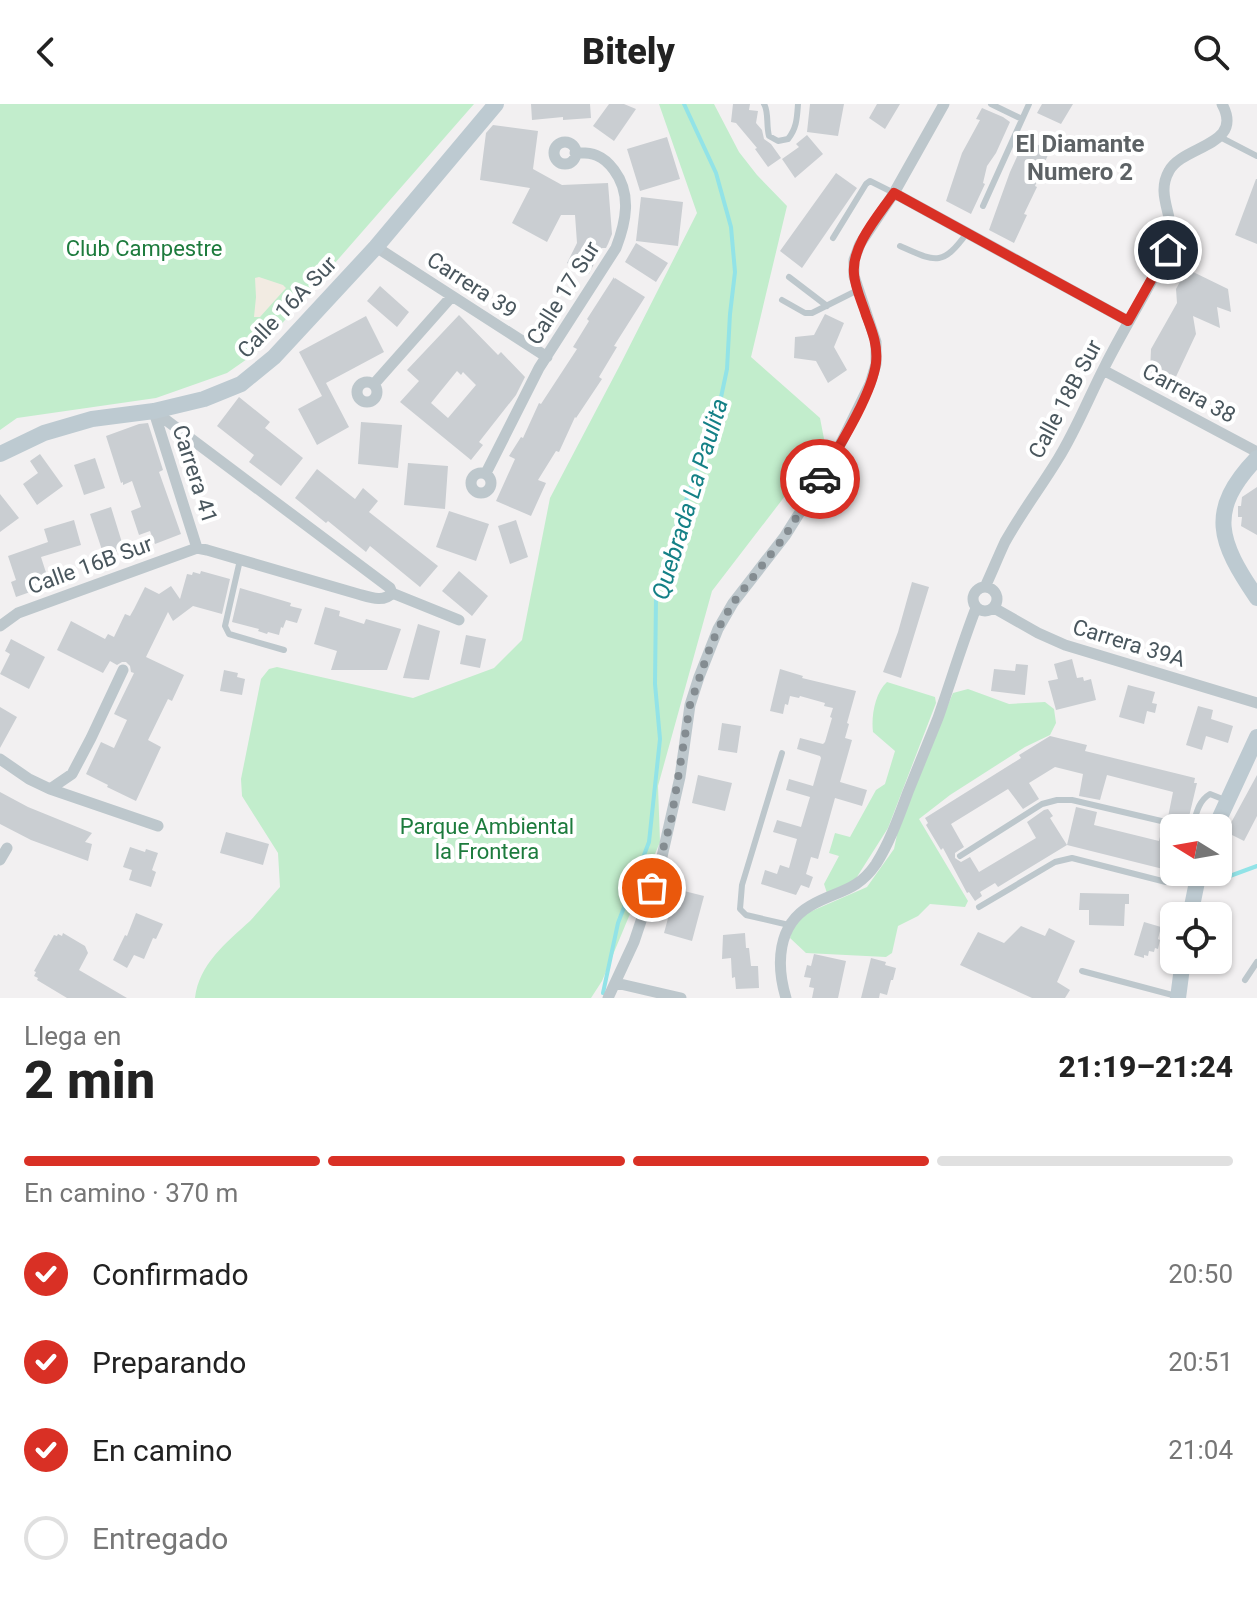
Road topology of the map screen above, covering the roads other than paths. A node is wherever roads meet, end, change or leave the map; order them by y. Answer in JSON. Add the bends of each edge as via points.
{"nodes":[{"id":1,"x":496,"y":104,"type":"edge"},
{"id":2,"x":764,"y":104,"type":"edge"},
{"id":3,"x":798,"y":104,"type":"edge"},
{"id":4,"x":944,"y":104,"type":"edge"},
{"id":5,"x":991,"y":104,"type":"edge"},
{"id":6,"x":1029,"y":104,"type":"edge"},
{"id":7,"x":1224,"y":110,"type":"edge"},
{"id":8,"x":1022,"y":119,"type":"junction"},
{"id":9,"x":1220,"y":137,"type":"junction"},
{"id":10,"x":575,"y":153,"type":"dead end"},
{"id":11,"x":1257,"y":156,"type":"edge"},
{"id":12,"x":894,"y":193,"type":"junction"},
{"id":13,"x":983,"y":206,"type":"dead end"},
{"id":14,"x":967,"y":232,"type":"junction"},
{"id":15,"x":833,"y":238,"type":"dead end"},
{"id":16,"x":900,"y":246,"type":"dead end"},
{"id":17,"x":376,"y":247,"type":"junction"},
{"id":18,"x":789,"y":277,"type":"dead end"},
{"id":19,"x":858,"y":290,"type":"junction"},
{"id":20,"x":452,"y":296,"type":"junction"},
{"id":21,"x":782,"y":300,"type":"dead end"},
{"id":22,"x":827,"y":306,"type":"junction"},
{"id":23,"x":1128,"y":321,"type":"junction"},
{"id":24,"x":547,"y":357,"type":"junction"},
{"id":25,"x":1103,"y":370,"type":"junction"},
{"id":26,"x":374,"y":384,"type":"dead end"},
{"id":27,"x":154,"y":411,"type":"junction"},
{"id":28,"x":1257,"y":452,"type":"edge"},
{"id":29,"x":0,"y":454,"type":"edge"},
{"id":30,"x":1257,"y":458,"type":"edge"},
{"id":31,"x":486,"y":473,"type":"dead end"},
{"id":32,"x":197,"y":548,"type":"junction"},
{"id":33,"x":240,"y":560,"type":"junction"},
{"id":34,"x":985,"y":587,"type":"junction"},
{"id":35,"x":392,"y":593,"type":"junction"},
{"id":36,"x":1257,"y":598,"type":"edge"},
{"id":37,"x":976,"y":608,"type":"junction"},
{"id":38,"x":994,"y":608,"type":"junction"},
{"id":39,"x":459,"y":620,"type":"dead end"},
{"id":40,"x":0,"y":626,"type":"edge"},
{"id":41,"x":284,"y":650,"type":"dead end"},
{"id":42,"x":123,"y":670,"type":"dead end"},
{"id":43,"x":1257,"y":703,"type":"edge"},
{"id":44,"x":1257,"y":737,"type":"edge"},
{"id":45,"x":782,"y":753,"type":"dead end"},
{"id":46,"x":0,"y":759,"type":"edge"},
{"id":47,"x":50,"y":789,"type":"junction"},
{"id":48,"x":1228,"y":801,"type":"junction"},
{"id":49,"x":1197,"y":814,"type":"edge"},
{"id":50,"x":1222,"y":814,"type":"edge"},
{"id":51,"x":1160,"y":821,"type":"edge"},
{"id":52,"x":158,"y":826,"type":"dead end"},
{"id":53,"x":7,"y":848,"type":"dead end"},
{"id":54,"x":960,"y":856,"type":"dead end"},
{"id":55,"x":0,"y":860,"type":"edge"},
{"id":56,"x":1160,"y":880,"type":"edge"},
{"id":57,"x":979,"y":907,"type":"dead end"},
{"id":58,"x":789,"y":925,"type":"junction"},
{"id":59,"x":1257,"y":962,"type":"edge"},
{"id":60,"x":1082,"y":971,"type":"dead end"},
{"id":61,"x":1181,"y":974,"type":"edge"},
{"id":62,"x":1245,"y":980,"type":"dead end"},
{"id":63,"x":616,"y":983,"type":"junction"},
{"id":64,"x":783,"y":997,"type":"edge"},
{"id":65,"x":1178,"y":997,"type":"edge"},
{"id":66,"x":608,"y":998,"type":"edge"},
{"id":67,"x":681,"y":998,"type":"edge"}],
"edges":[{"from":1,"to":17,"type":"street","name":"Calle 16A Sur"},
{"from":2,"to":3,"type":"lane","via":[[769,136],[778,141],[793,132]]},
{"from":4,"to":12,"type":"street"},
{"from":5,"to":8,"type":"lane"},
{"from":6,"to":8,"type":"lane"},
{"from":7,"to":9,"type":"street","via":[[1226,126]]},
{"from":8,"to":13,"type":"lane"},
{"from":9,"to":11,"type":"lane"},
{"from":9,"to":23,"type":"street","name":"Calle 18B Sur","via":[[1170,168],[1163,194],[1171,222],[1168,250]]},
{"from":10,"to":24,"type":"street","name":"Calle 17 Sur","via":[[589,152],[609,164],[624,189],[625,217],[616,248]]},
{"from":12,"to":14,"type":"street"},
{"from":12,"to":15,"type":"lane","via":[[870,181]]},
{"from":12,"to":19,"type":"street","via":[[854,260]]},
{"from":14,"to":16,"type":"lane","via":[[940,259]]},
{"from":14,"to":23,"type":"street"},
{"from":17,"to":20,"type":"street","name":"Carrera 39"},
{"from":17,"to":27,"type":"street","name":"Calle 16A Sur","via":[[274,357],[241,384]]},
{"from":18,"to":22,"type":"lane"},
{"from":19,"to":22,"type":"lane"},
{"from":19,"to":63,"type":"street","via":[[876,342],[870,384],[805,504],[718,629],[690,705],[661,861]]},
{"from":20,"to":24,"type":"street","name":"Carrera 39"},
{"from":20,"to":26,"type":"street"},
{"from":21,"to":22,"type":"lane","via":[[805,313]]},
{"from":23,"to":25,"type":"street","name":"Calle 18B Sur"},
{"from":24,"to":31,"type":"street","name":"Calle 17 Sur"},
{"from":25,"to":28,"type":"street","name":"Carrera 38"},
{"from":25,"to":34,"type":"street","name":"Calle 18B Sur"},
{"from":27,"to":29,"type":"street","name":"Calle 16A Sur","via":[[92,419]]},
{"from":27,"to":32,"type":"street","name":"Carrera 41"},
{"from":27,"to":35,"type":"street","name":"Carrera 41"},
{"from":30,"to":36,"type":"street","via":[[1231,491],[1223,531],[1231,556]]},
{"from":32,"to":33,"type":"street","name":"Carrera 41"},
{"from":32,"to":40,"type":"street","name":"Calle 16B Sur","via":[[18,613]]},
{"from":33,"to":35,"type":"street","name":"Carrera 41","via":[[380,599]]},
{"from":33,"to":41,"type":"lane","via":[[227,631]]},
{"from":34,"to":37,"type":"street","via":[[973,596]]},
{"from":34,"to":38,"type":"street","via":[[995,593]]},
{"from":35,"to":39,"type":"street","name":"Carrera 41"},
{"from":37,"to":38,"type":"street"},
{"from":37,"to":58,"type":"street","via":[[877,862],[850,889],[812,905]]},
{"from":38,"to":43,"type":"street","name":"Carrera 39A","via":[[1065,645]]},
{"from":42,"to":47,"type":"street","via":[[72,774]]},
{"from":44,"to":48,"type":"street"},
{"from":45,"to":58,"type":"lane","via":[[742,885],[740,909]]},
{"from":46,"to":47,"type":"street"},
{"from":47,"to":52,"type":"street"},
{"from":48,"to":49,"type":"lane","via":[[1210,794]]},
{"from":48,"to":50,"type":"street"},
{"from":51,"to":54,"type":"lane","via":[[1057,800],[1042,804]]},
{"from":53,"to":55,"type":"street"},
{"from":56,"to":57,"type":"lane","via":[[1072,858],[1055,862]]},
{"from":58,"to":64,"type":"street","via":[[780,956]]},
{"from":59,"to":62,"type":"lane"},
{"from":60,"to":65,"type":"lane"},
{"from":61,"to":65,"type":"street"},
{"from":63,"to":66,"type":"street"},
{"from":63,"to":67,"type":"street"}]}
